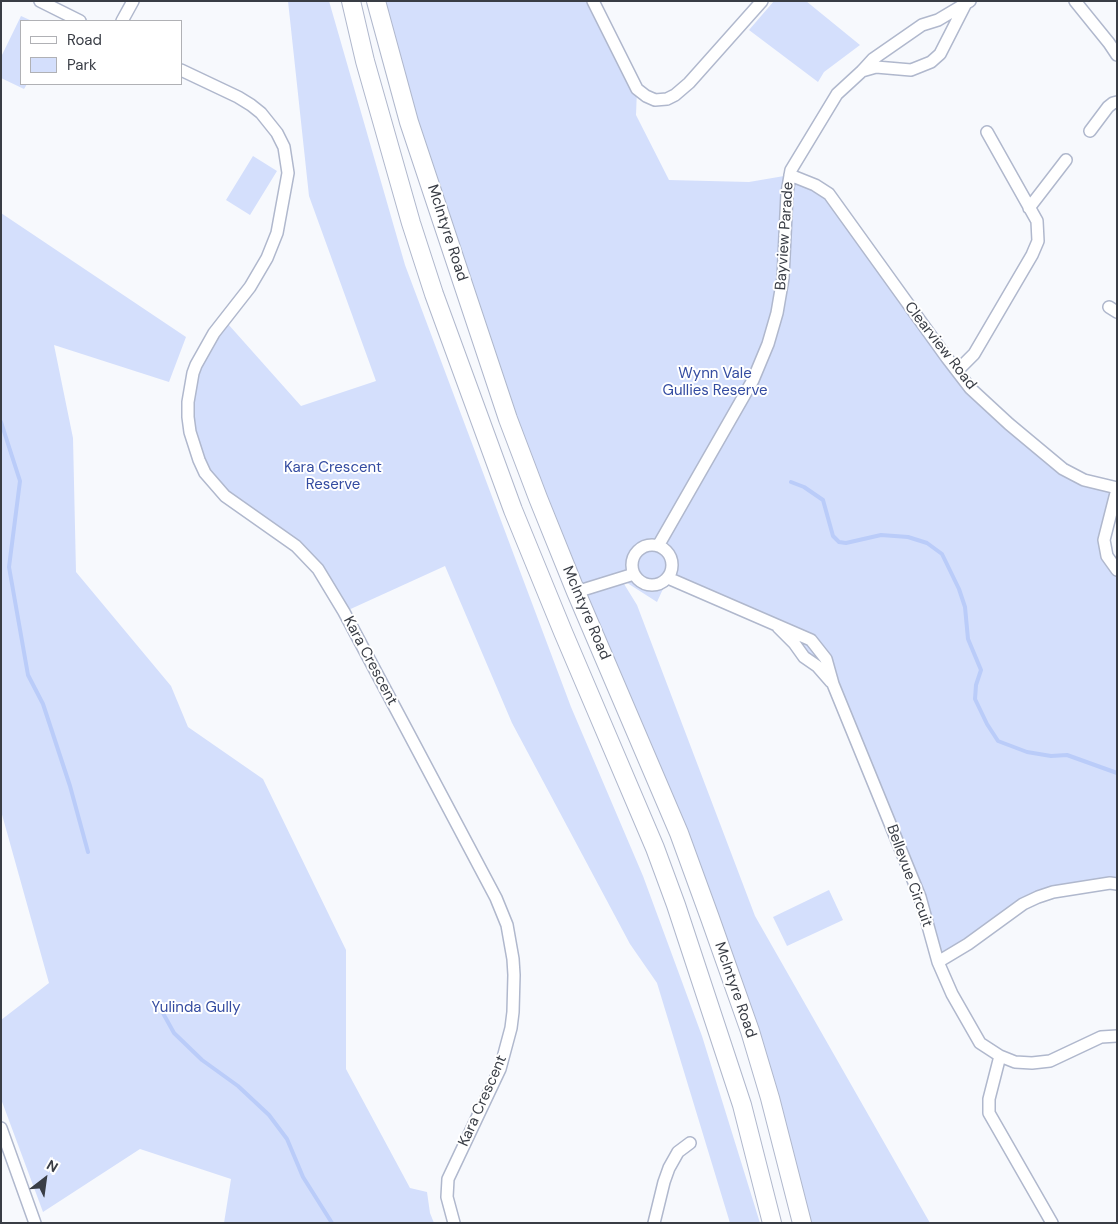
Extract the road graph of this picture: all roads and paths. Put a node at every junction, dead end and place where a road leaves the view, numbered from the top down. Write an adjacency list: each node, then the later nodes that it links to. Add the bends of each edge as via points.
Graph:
1 (40, 1): 9 (street)
2 (133, 1): 10 (street)
3 (351, 1): 24 (main road, McIntyre Road, via 365,61 434,294)
4 (376, 1): 27 (main road, McIntyre Road, via 409,122 508,419)
5 (593, 1): 6 (street, via 637,89 655,100 675,96 689,84)
6 (762, 1)
7 (1075, 1): 11 (street)
8 (967, 3): 13 (street, Bayview Parade, via 938,20 922,25 873,58); 13 (street, Bayview Parade, via 940,54 931,62 911,70 876,67)
9 (78, 20)
10 (123, 20)
11 (1117, 55)
12 (182, 70): 38 (street, Kara Crescent, via 251,105 268,120 284,147 288,173 272,248 260,273 214,332 196,364 188,402 190,432 199,460 215,485 234,504 296,546 318,569 417,749 507,925 514,975 511,1028 500,1069 448,1179 447,1197)
13 (862, 71): 18 (street, Bayview Parade, via 836,94)
14 (1117, 102): 15 (street)
15 (1090, 131)
16 (987, 132): 19 (street)
17 (1066, 160): 19 (street)
18 (790, 175): 20 (street, Clearview Road, via 829,194); 22 (street, Bayview Parade, via 783,278 768,344 753,380)
19 (1029, 208): 20 (street, via 1038,228 1038,241 1032,255 974,354)
20 (957, 371): 21 (street, Clearview Road, via 970,388 1009,424 1063,468 1084,480)
21 (1117, 488): 23 (street, via 1104,540 1107,556)
22 (658, 546): 25 (street, via 642,547 635,553); 26 (street, via 670,555 673,566)
23 (1117, 570)
24 (539, 574): 27 (main road); 29 (main road, McIntyre Road)
25 (634, 574): 26 (street, via 648,586 658,585); 27 (street)
26 (668, 578): 28 (street, Bellevue Circuit)
27 (576, 592): 29 (main road); 41 (main road, McIntyre Road, via 697,879 750,1031)
28 (777, 626): 30 (street, Bellevue Circuit); 30 (street, Bellevue Circuit, via 811,640 826,659)
29 (563, 632): 40 (main road, McIntyre Road, via 676,905 742,1105)
30 (834, 684): 32 (street, Bellevue Circuit, via 920,897)
31 (1117, 884): 32 (street, via 1110,882 1038,897)
32 (938, 962): 34 (street, Bellevue Circuit, via 980,1042)
33 (1117, 1036): 34 (street, Bellevue Circuit, via 1101,1037 1050,1061 1015,1062)
34 (1000, 1056): 42 (street, via 989,1099 989,1113)
35 (1, 1128): 37 (street)
36 (690, 1142): 39 (street, via 678,1152 669,1168)
37 (35, 1223)
38 (454, 1223)
39 (654, 1223)
40 (772, 1223)
41 (802, 1223)
42 (1052, 1223)

